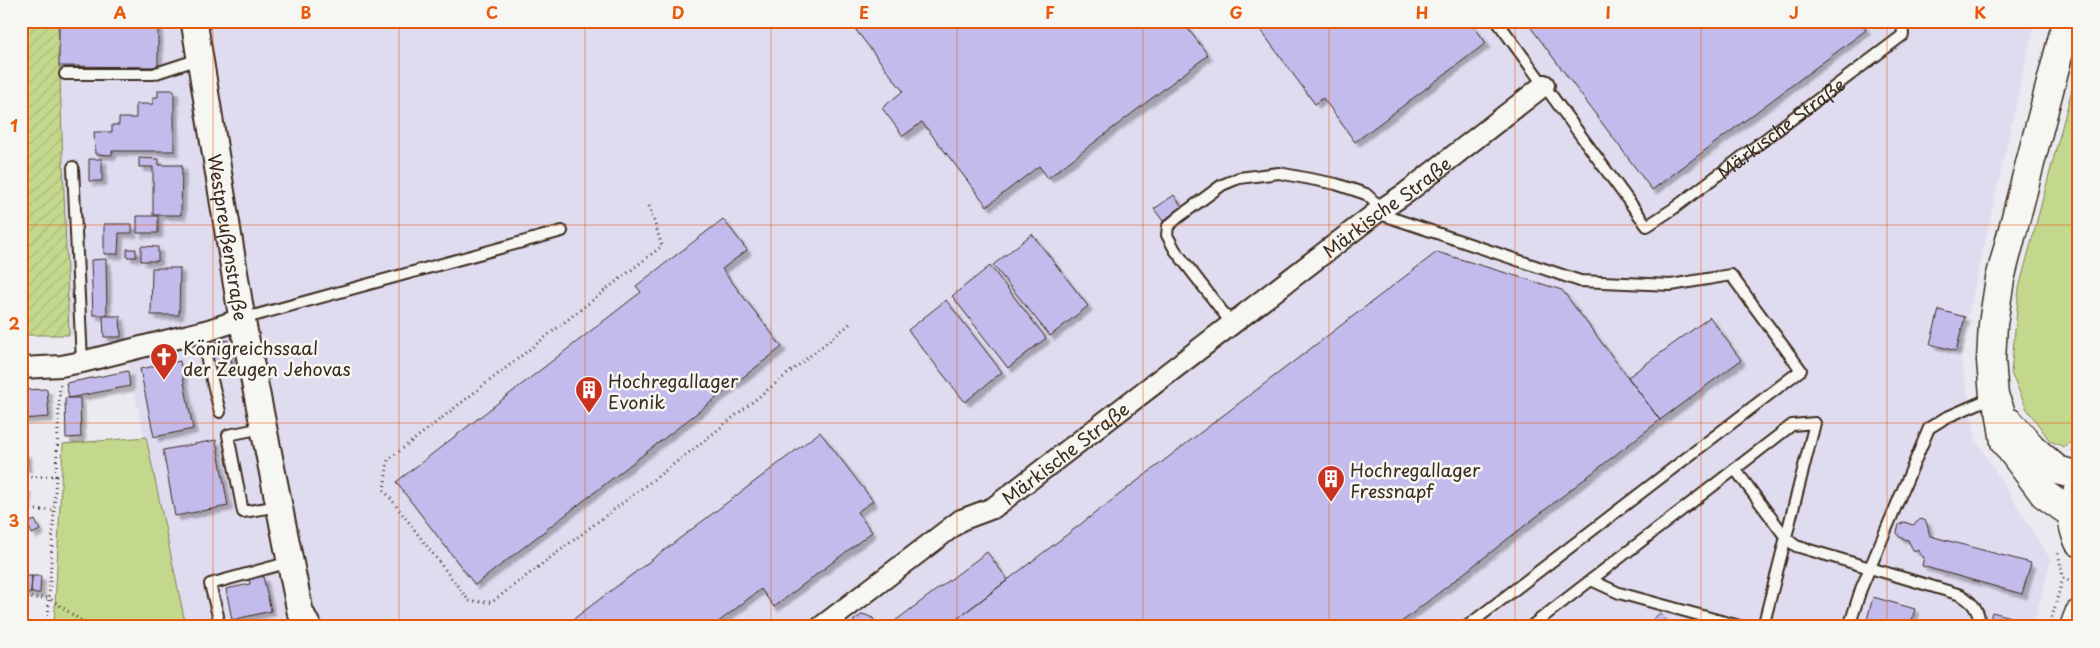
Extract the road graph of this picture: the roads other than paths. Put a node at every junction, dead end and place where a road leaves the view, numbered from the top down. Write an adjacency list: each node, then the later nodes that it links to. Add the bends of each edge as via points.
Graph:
1 (194, 21): 5 (street, Westpreußenstraße)
2 (1497, 21): 7 (lane)
3 (1902, 21): 7 (lane, Märkische Straße, via 1902,35 1647,226)
4 (2067, 21): 16 (main road, via 2000,279 1991,360)
5 (200, 58): 6 (lane, via 153,74); 11 (street, Westpreußenstraße)
6 (65, 74)
7 (1544, 85): 9 (street, Märkische Straße)
8 (73, 167): 14 (lane)
9 (1379, 211): 12 (street, Märkische Straße); 12 (lane, via 1366,194 1336,184 1279,173 1239,178 1222,185 1180,216 1168,226 1167,235); 32 (lane, via 1580,281 1671,285 1731,275 1801,370)
10 (562, 231): 11 (lane)
11 (242, 319): 13 (street); 18 (street, Westpreußenstraße)
12 (1232, 324): 31 (street, Märkische Straße, via 993,508 961,520)
13 (200, 332): 14 (street); 17 (lane)
14 (82, 362): 15 (street)
15 (21, 368)
16 (1997, 403): 20 (main road, via 2032,448 2057,470); 21 (main road, via 2005,442 2044,494); 26 (lane, via 1944,418 1929,428)
17 (220, 412)
18 (264, 427): 22 (street, Westpreußenstraße); 22 (lane, via 228,435 243,512)
19 (1736, 469): 23 (lane); 23 (lane, via 1792,424 1816,423); 27 (lane)
20 (2079, 476)
21 (2075, 501): 24 (main road)
22 (280, 506): 25 (street, Westpreußenstraße)
23 (1787, 539): 26 (lane, via 1796,546); 35 (lane)
24 (2068, 545)
25 (291, 562): 29 (lane, via 210,584); 30 (street, Westpreußenstraße, via 300,611)
26 (1870, 568): 36 (lane); 37 (lane, via 1961,595 1979,612)
27 (1591, 580): 33 (lane); 34 (lane, via 1618,593)
28 (2079, 614): 38 (main road)
29 (218, 616)
30 (308, 627)
31 (821, 627)
32 (1466, 627)
33 (1530, 627)
34 (1743, 627)
35 (1763, 627)
36 (1849, 627)
37 (1980, 627)
38 (2074, 627)

